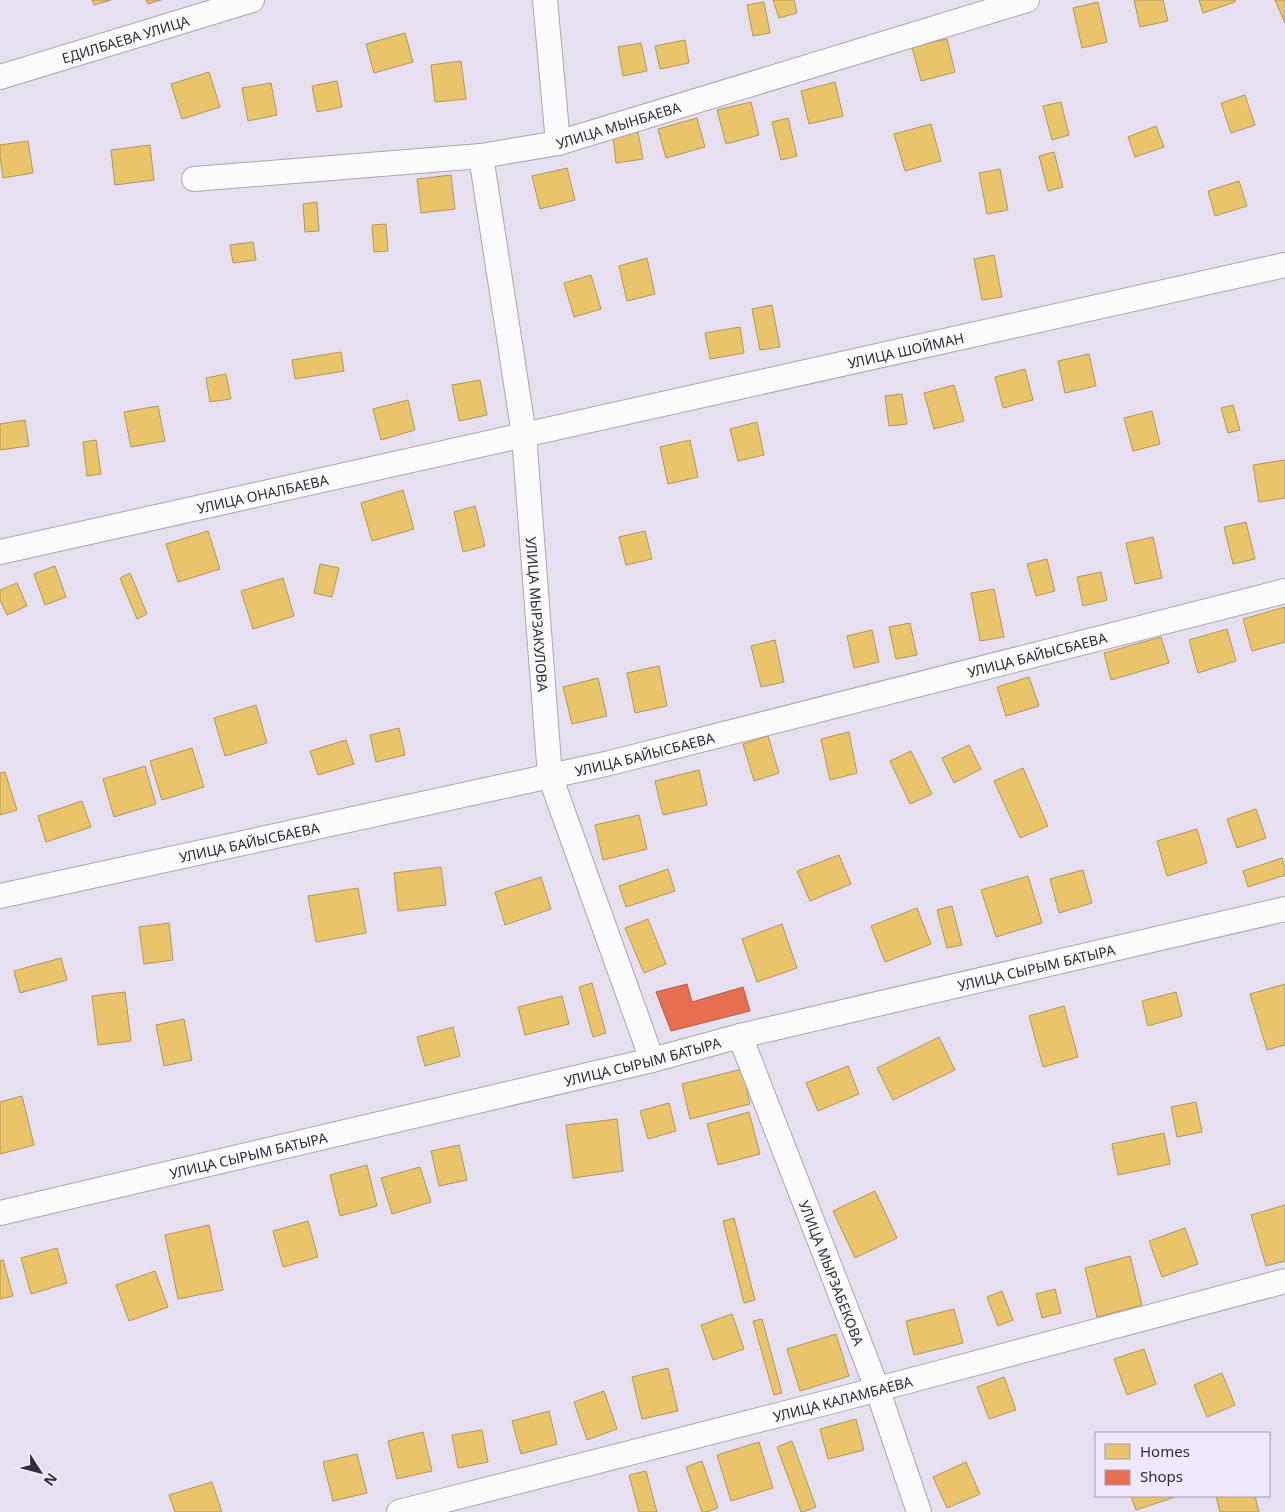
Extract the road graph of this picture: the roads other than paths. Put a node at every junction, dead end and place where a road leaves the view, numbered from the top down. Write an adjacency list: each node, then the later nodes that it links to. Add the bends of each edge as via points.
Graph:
1 (252, 0): 4 (street, ЕДИЛБАЕВА УЛИЦА)
2 (545, 0): 5 (street)
3 (1027, 0): 5 (street, УЛИЦА МЫНБАЕВА)
4 (0, 77)
5 (558, 143): 6 (street, УЛИЦА МЫНБАЕВА)
6 (480, 156): 7 (street, УЛИЦА МЫНБАЕВА); 9 (street, УЛИЦА МЫРЗАКУЛОВА)
7 (194, 179)
8 (1285, 265): 9 (street, УЛИЦА ШОЙМАН)
9 (525, 435): 10 (street, УЛИЦА ОНАЛБАЕВА); 12 (street, УЛИЦА МЫРЗАКУЛОВА)
10 (0, 552)
11 (1285, 591): 12 (street, УЛИЦА БАЙЫСБАЕВА)
12 (550, 776): 13 (street, УЛИЦА БАЙЫСБАЕВА); 16 (street, УЛИЦА МЫРЗАКУЛОВА)
13 (0, 896)
14 (1285, 909): 15 (street, УЛИЦА СЫРЫМ БАТЫРА)
15 (740, 1036): 16 (street, УЛИЦА СЫРЫМ БАТЫРА); 19 (street, УЛИЦА МЫРЗАБЕКОВА)
16 (652, 1060): 17 (street, УЛИЦА СЫРЫМ БАТЫРА)
17 (0, 1213)
18 (1285, 1281): 19 (street, УЛИЦА КАЛАМБАЕВА)
19 (878, 1388): 20 (street, УЛИЦА КАЛАМБАЕВА); 21 (street, УЛИЦА МЫРЗАБЕКОВА)
20 (399, 1512)
21 (919, 1512)

